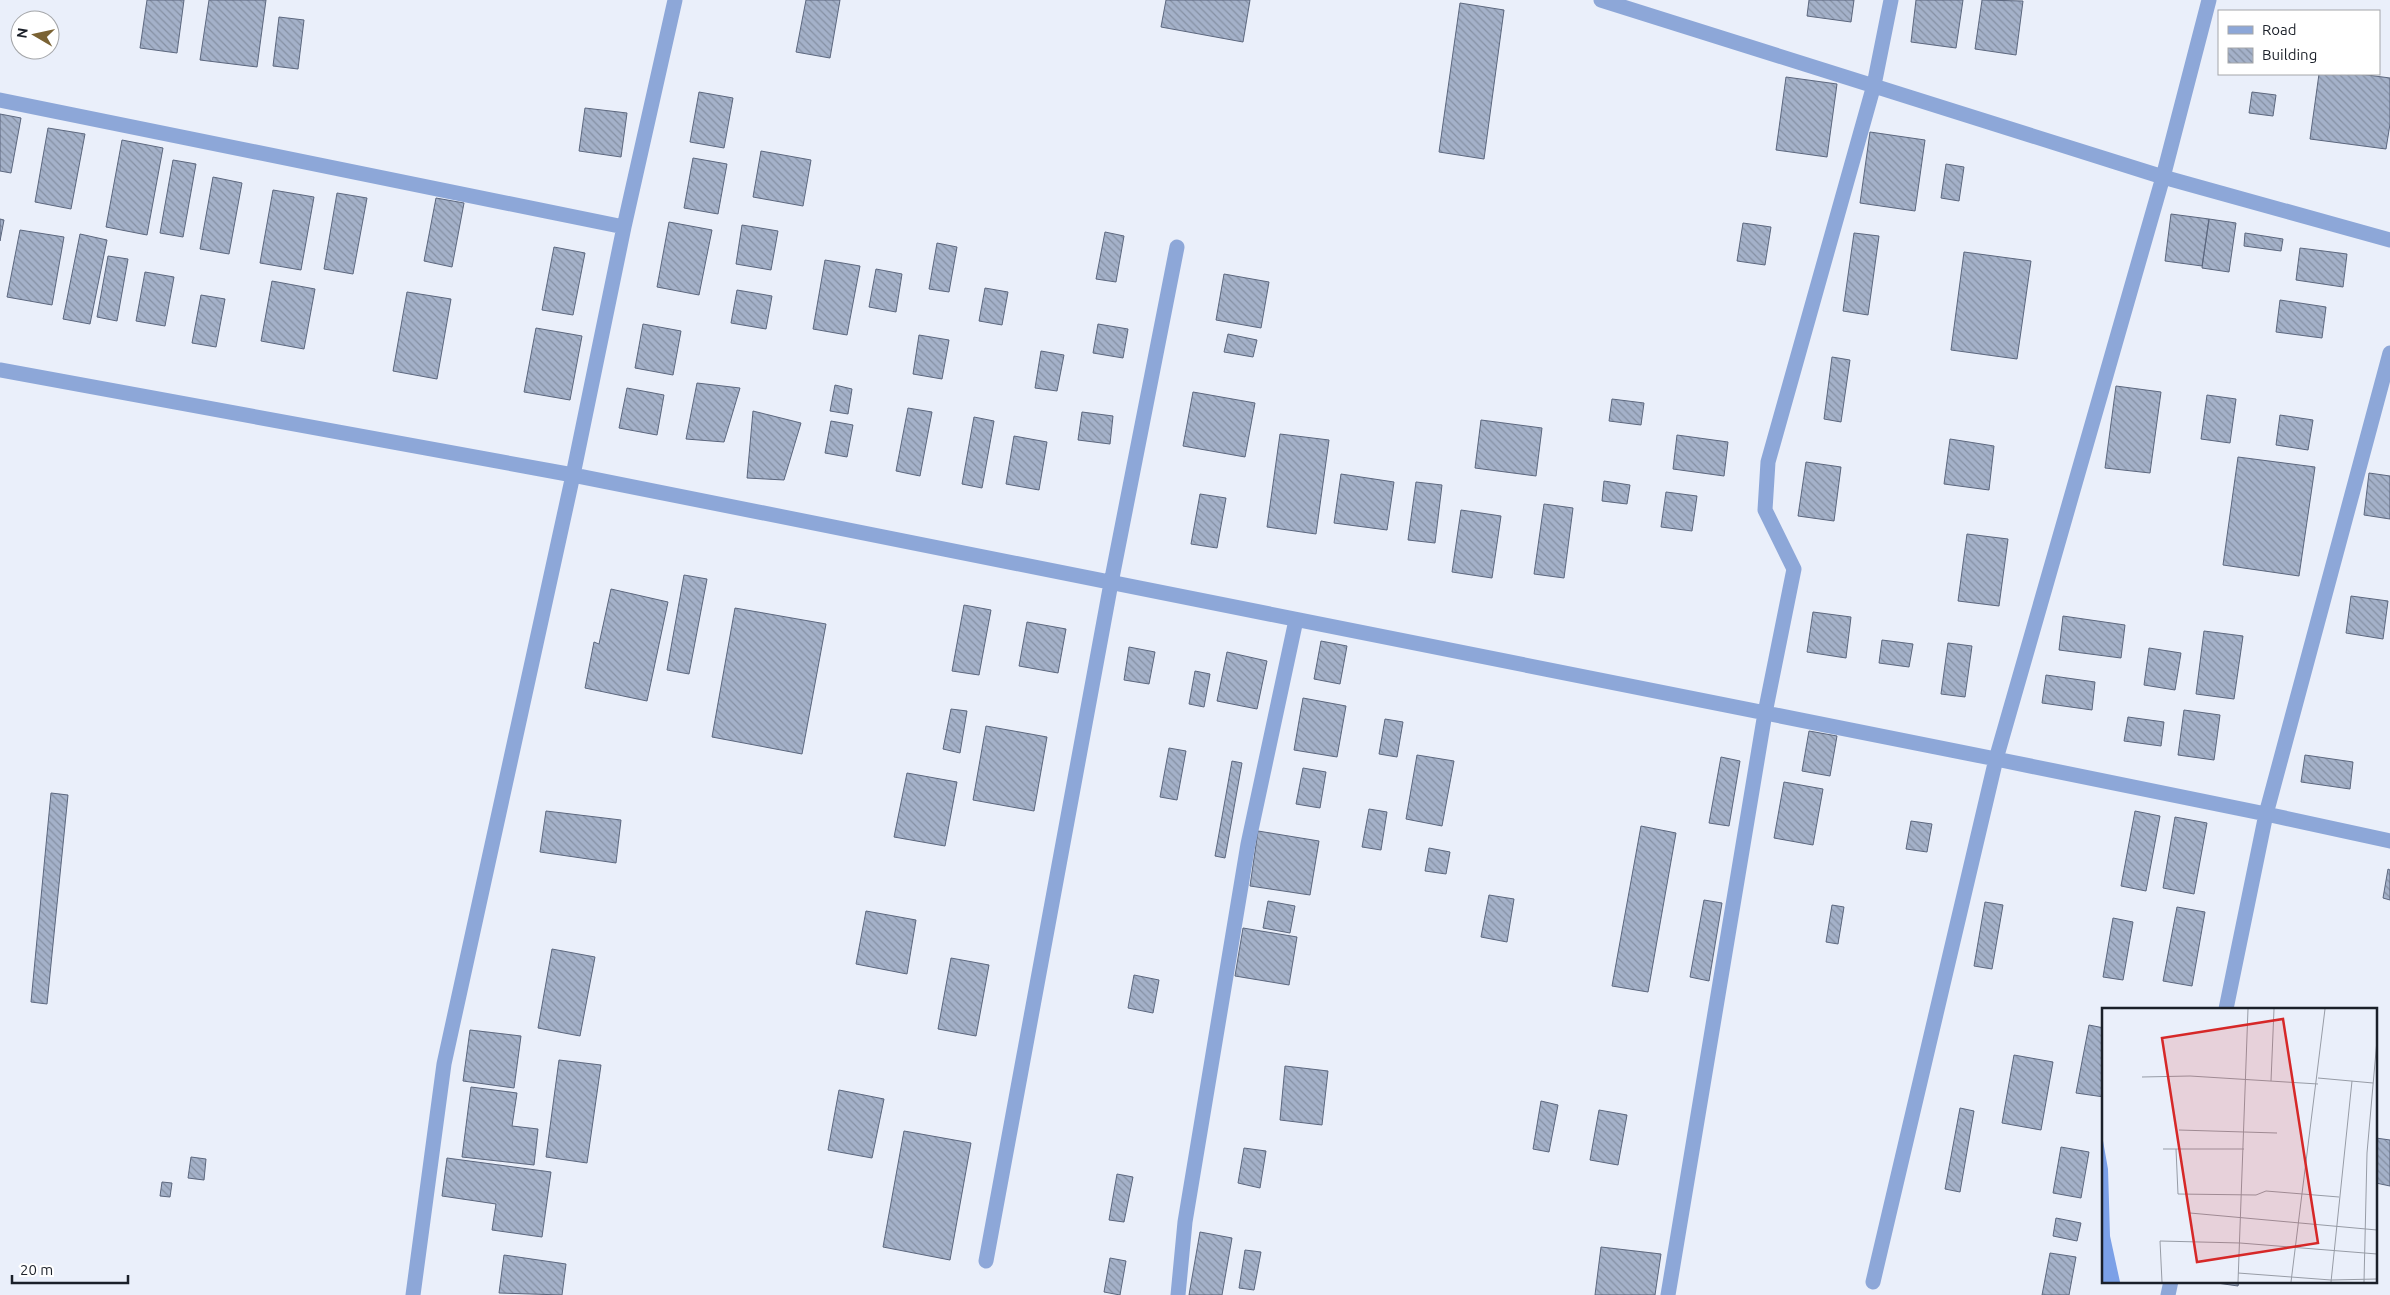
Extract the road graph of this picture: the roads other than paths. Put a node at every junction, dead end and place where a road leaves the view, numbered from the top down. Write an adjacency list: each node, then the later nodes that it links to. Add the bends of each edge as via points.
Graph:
1 (675, 0): 8 (street)
2 (1601, 0): 5 (street)
3 (1891, 0): 5 (street)
4 (2209, 0): 7 (street)
5 (1874, 85): 7 (street); 16 (street, via 1768,462 1765,510 1794,569)
6 (0, 100): 8 (street)
7 (2163, 177): 9 (street); 17 (street)
8 (624, 227): 13 (street)
9 (2390, 240)
10 (1177, 247): 14 (street)
11 (2390, 354): 18 (street)
12 (0, 370): 13 (street)
13 (573, 475): 14 (street); 24 (street, via 444,1064)
14 (1111, 583): 15 (street); 21 (street)
15 (1296, 620): 16 (street); 25 (street, via 1248,844 1185,1222)
16 (1765, 713): 17 (street); 26 (street)
17 (1996, 759): 18 (street); 22 (street)
18 (2266, 814): 19 (street); 20 (street)
19 (2390, 841)
20 (2226, 1008)
21 (986, 1261)
22 (1873, 1282)
23 (2170, 1282): 27 (street)
24 (413, 1295)
25 (1178, 1295)
26 (1668, 1295)
27 (2168, 1295)

